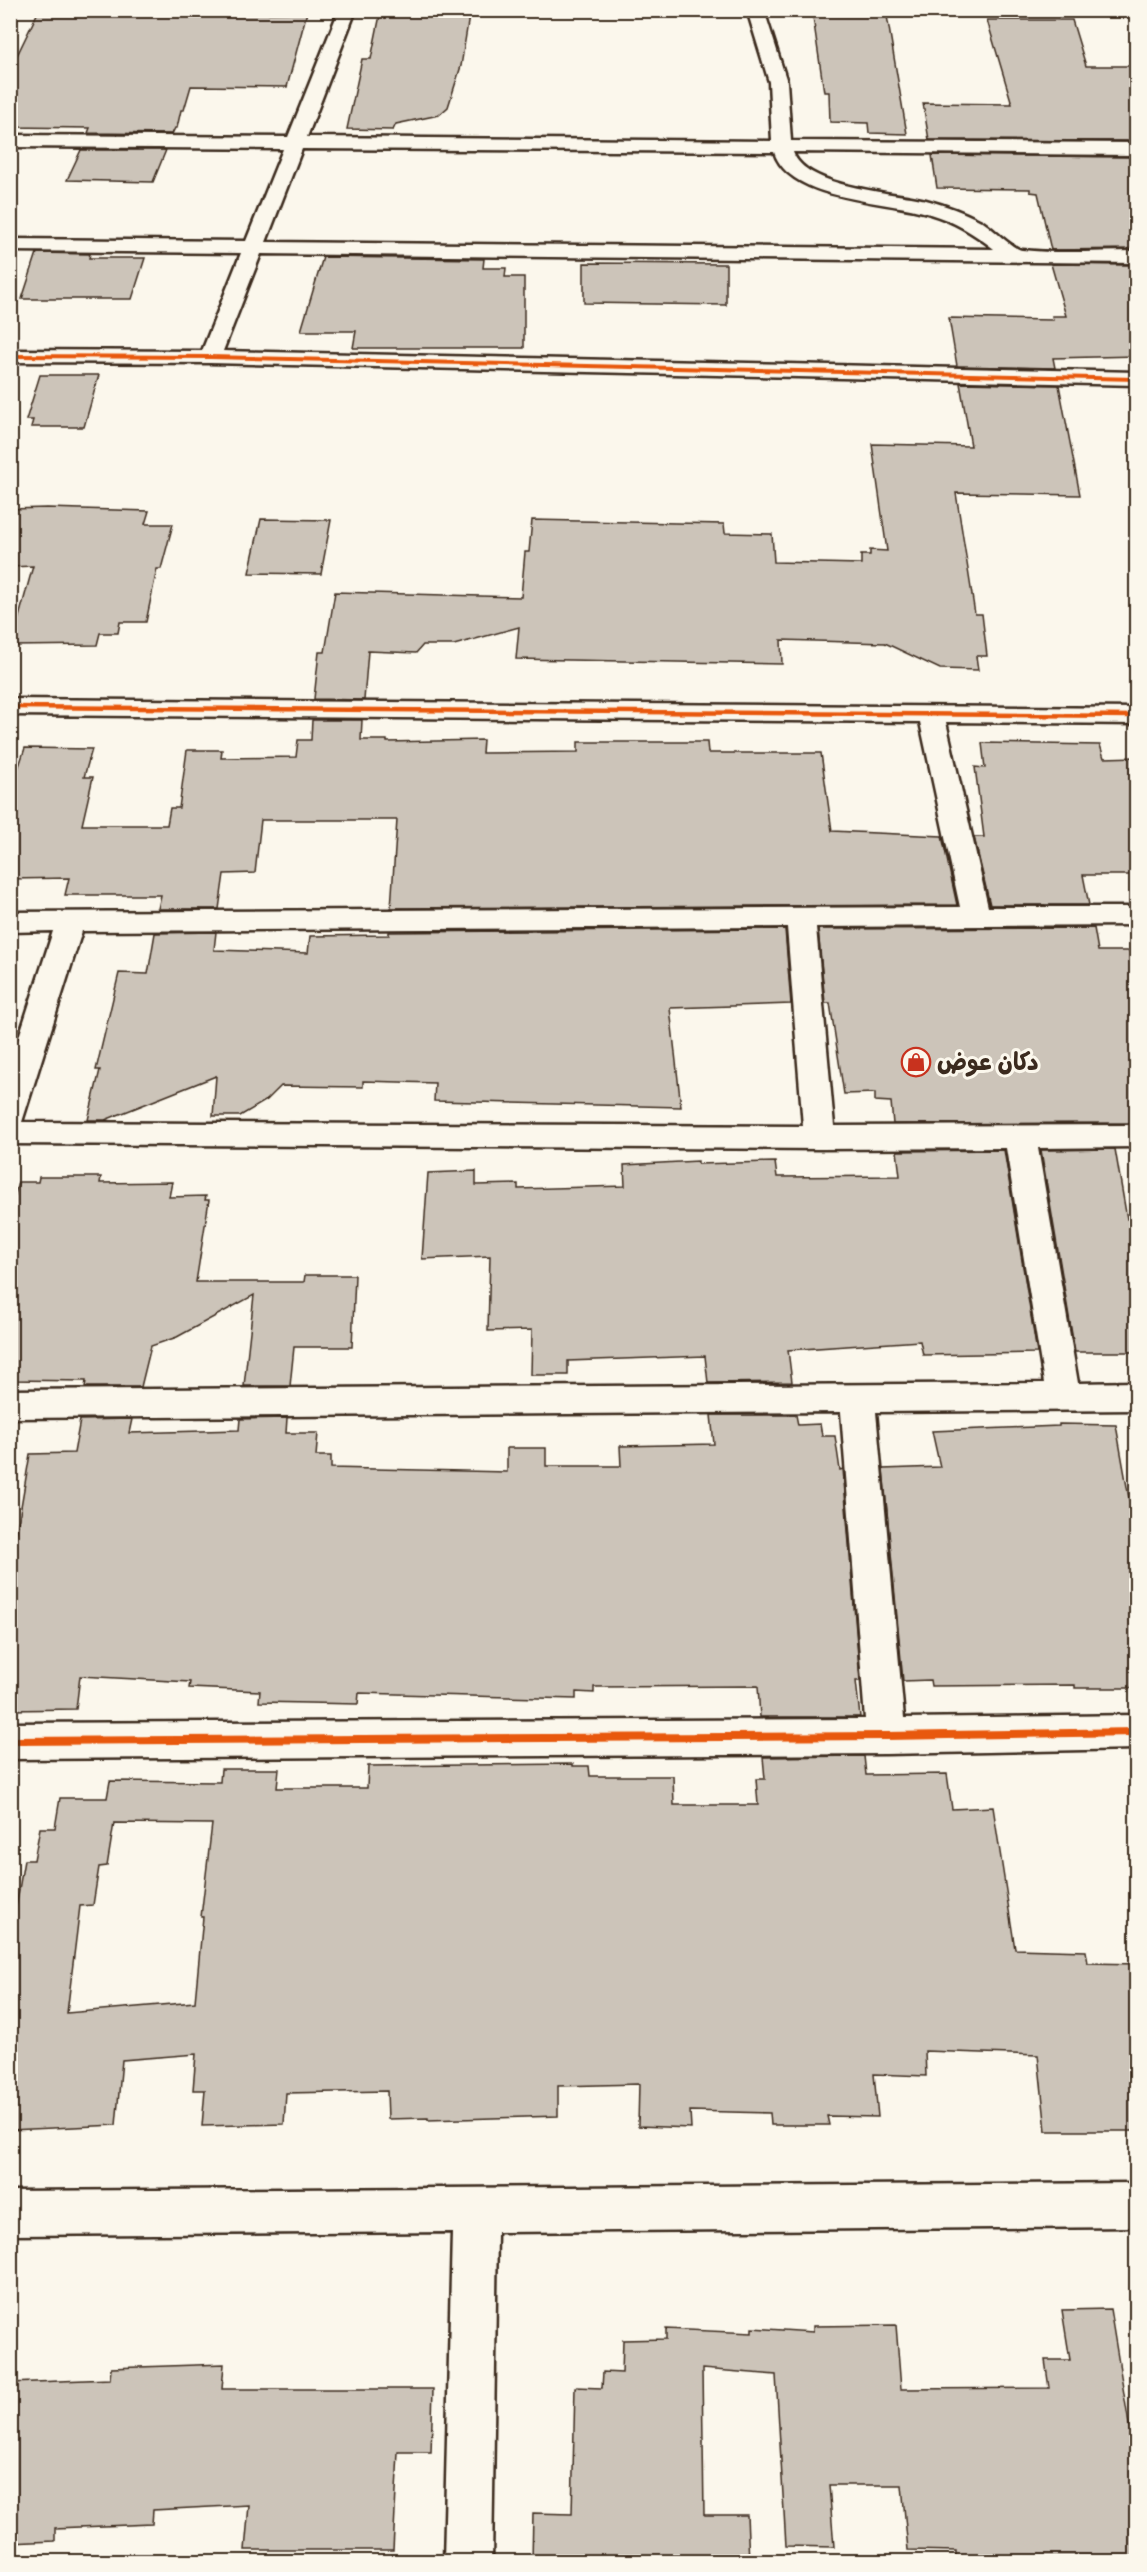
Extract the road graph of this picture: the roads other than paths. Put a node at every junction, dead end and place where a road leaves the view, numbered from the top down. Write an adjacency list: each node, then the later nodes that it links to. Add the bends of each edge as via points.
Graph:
1 (348, 10): 4 (street)
2 (755, 10): 5 (street, via 779,84)
3 (10, 141): 4 (street)
4 (294, 145): 5 (street); 8 (street)
5 (782, 148): 6 (street); 9 (street, via 791,168 807,179 946,212 979,229)
6 (1137, 149)
7 (10, 244): 8 (street)
8 (254, 248): 9 (street); 12 (street)
9 (1014, 256): 10 (street)
10 (1137, 257)
11 (10, 356): 12 (street)
12 (210, 357): 13 (street)
13 (1137, 379)
14 (10, 707): 15 (street)
15 (931, 714): 16 (street); 18 (street)
16 (1137, 716)
17 (1137, 916): 18 (street)
18 (976, 917): 19 (street)
19 (801, 919): 21 (street); 26 (street)
20 (10, 922): 21 (street)
21 (70, 923): 22 (street)
22 (10, 1115)
23 (10, 1133): 26 (street)
24 (1020, 1136): 25 (street); 26 (street); 29 (street)
25 (1137, 1136)
26 (819, 1138)
27 (1137, 1396): 29 (street)
28 (857, 1397): 29 (street); 30 (street); 32 (street)
29 (1064, 1397)
30 (10, 1404)
31 (1137, 1732): 32 (street)
32 (886, 1736): 33 (street)
33 (10, 1741)
34 (1137, 2205): 35 (street)
35 (475, 2210): 36 (street); 37 (street)
36 (10, 2213)
37 (468, 2562)

